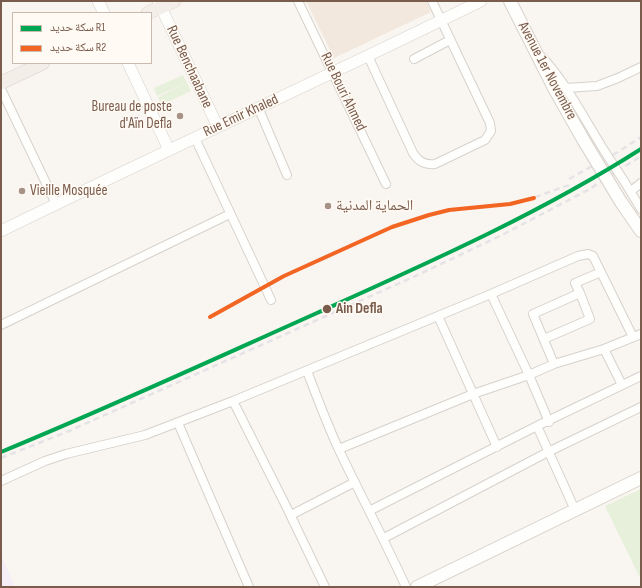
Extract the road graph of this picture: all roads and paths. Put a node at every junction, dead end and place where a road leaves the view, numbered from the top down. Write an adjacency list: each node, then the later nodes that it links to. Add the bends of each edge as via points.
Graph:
1 (98, 1): 8 (street)
2 (174, 1): 7 (main road)
3 (298, 1): 18 (street, Rue Bouri Ahmed)
4 (432, 1): 10 (street)
5 (481, 1): 10 (street, Rue Emir Khaled)
6 (510, 1): 12 (main road, Avenue 1er Novembre)
7 (159, 4): 9 (main road); 23 (street, Rue Benchaabane)
8 (104, 12)
9 (149, 12)
10 (442, 20): 11 (street); 13 (street, Rue Emir Khaled)
11 (450, 40): 13 (street, via 490,123 491,131 485,140 430,165 420,162 413,153); 14 (street)
12 (533, 48): 20 (street); 34 (main road, Avenue 1er Novembre, bridge, via 584,141)
13 (368, 56): 18 (street, Rue Emir Khaled)
14 (414, 59)
15 (41, 64): 19 (main road)
16 (128, 64): 25 (street)
17 (641, 67): 20 (street, via 597,86)
18 (333, 72): 22 (street, Rue Emir Khaled); 28 (street, Rue Bouri Ahmed)
19 (1, 83)
20 (566, 88): 29 (street, bridge)
21 (1, 89): 30 (street)
22 (258, 107): 23 (street, Rue Emir Khaled); 26 (street)
23 (218, 127): 24 (street, Rue Emir Khaled)
24 (195, 138): 25 (street, Rue Emir Khaled); 32 (street)
25 (169, 150): 30 (street, Rue Emir Khaled)
26 (287, 175)
27 (641, 183): 29 (street)
28 (386, 184)
29 (630, 191): 31 (street)
30 (56, 204): 33 (street, Rue Emir Khaled)
31 (641, 209)
32 (230, 214): 38 (street); 40 (street)
33 (1, 231)
34 (641, 231)
35 (602, 272): 36 (street, via 575,283); 37 (street, via 593,256 588,254); 42 (street)
36 (580, 293): 43 (street, via 590,319); 43 (street, via 533,314)
37 (491, 294): 39 (street); 47 (street)
38 (271, 300)
39 (438, 316): 46 (street); 50 (street)
40 (1, 325)
41 (641, 334): 42 (street)
42 (633, 337): 44 (street)
43 (544, 339): 45 (street)
44 (604, 349): 45 (street); 49 (street)
45 (554, 364): 47 (street)
46 (307, 371): 51 (street); 57 (street)
47 (529, 374): 50 (street); 53 (street)
48 (641, 376): 49 (street)
49 (622, 385): 53 (street)
50 (473, 394): 56 (street); 57 (street)
51 (233, 401): 54 (street); 64 (street)
52 (641, 407): 58 (street)
53 (549, 422): 55 (street)
54 (178, 423): 60 (street, via 126,440 66,454); 66 (street)
55 (537, 426): 56 (street); 58 (street)
56 (497, 447): 63 (street)
57 (339, 449): 61 (street)
58 (548, 452): 62 (street); 65 (street)
59 (641, 478): 62 (main road)
60 (1, 481)
61 (356, 482): 63 (street); 64 (street)
62 (575, 510): 69 (main road)
63 (369, 511): 65 (street)
64 (291, 515): 67 (street)
65 (384, 538): 68 (street)
66 (250, 587)
67 (325, 587)
68 (406, 587)
69 (418, 587)

